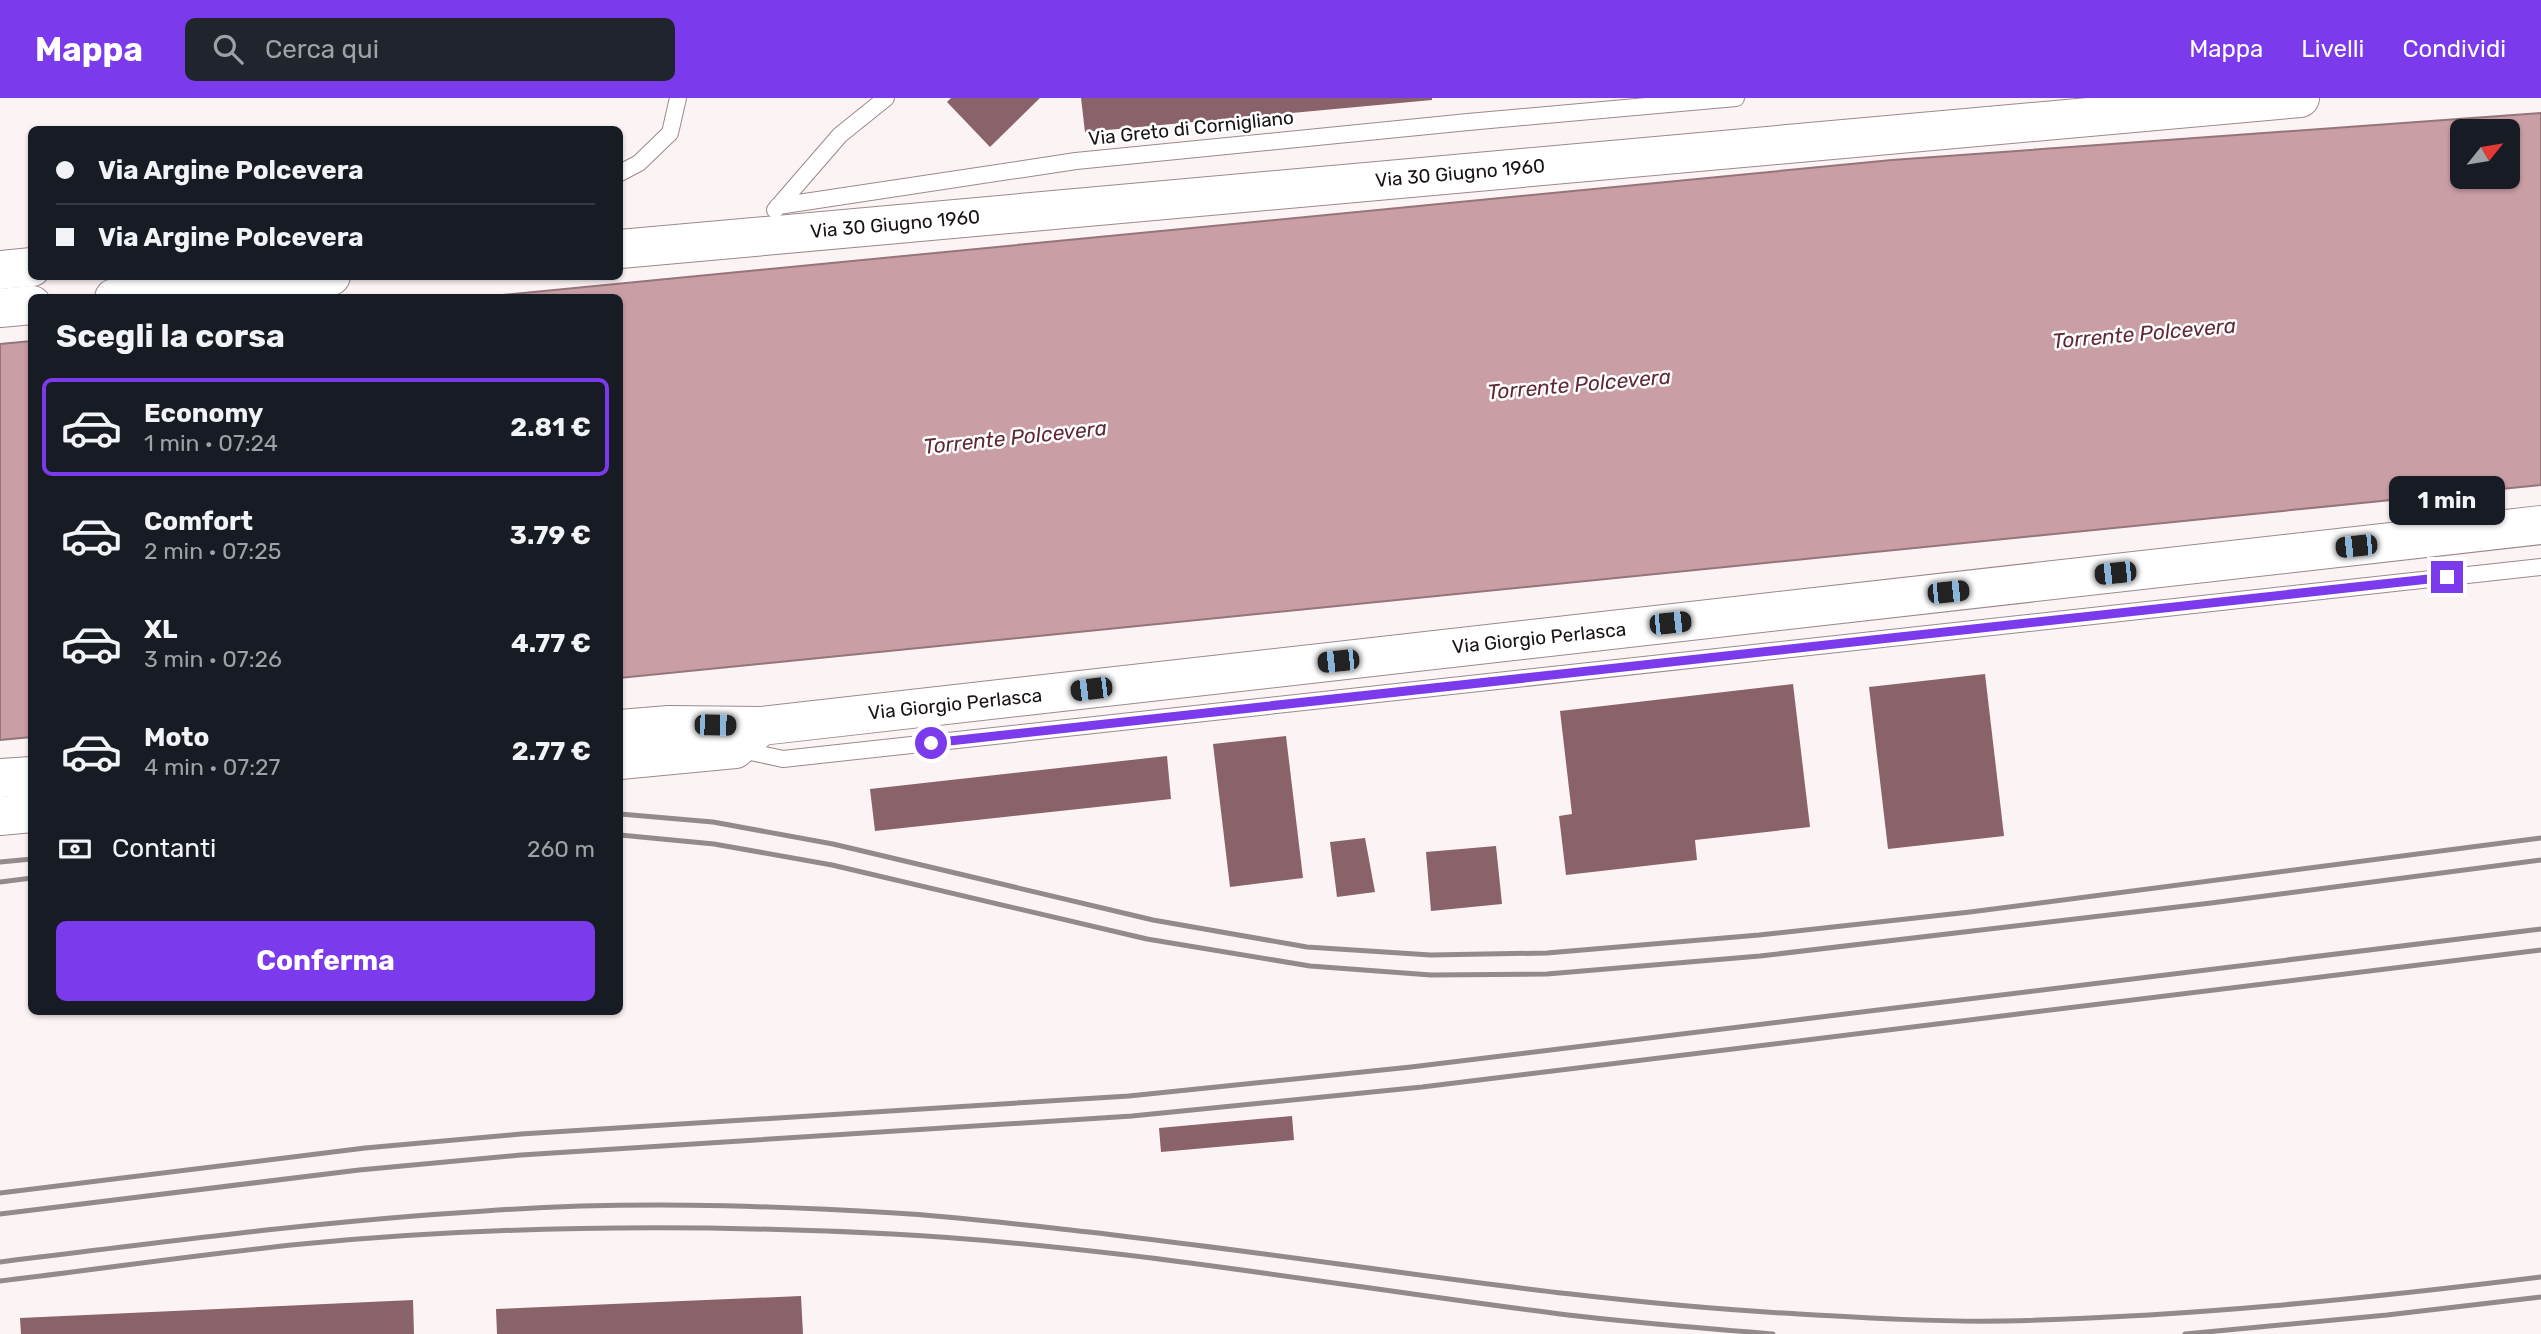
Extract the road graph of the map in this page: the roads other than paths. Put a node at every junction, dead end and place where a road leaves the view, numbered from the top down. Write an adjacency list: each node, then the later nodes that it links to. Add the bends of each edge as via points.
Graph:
1 (678, 98): 5 (lane, via 670,133 639,163)
2 (886, 98): 6 (lane, via 840,135)
3 (1736, 98): 6 (lane, Via Greto di Cornigliano, via 1076,161)
4 (2300, 98): 7 (main road, Via 30 Giugno 1960)
5 (623, 171)
6 (778, 206): 7 (lane)
7 (752, 237): 8 (main road, Via 30 Giugno 1960)
8 (623, 249)
9 (28, 267): 10 (main road)
10 (0, 270)
11 (256, 280): 12 (main road)
12 (146, 294)
13 (28, 305): 14 (main road)
14 (0, 308)
15 (2541, 525): 18 (main road, Via Giorgio Perlasca)
16 (2541, 567): 18 (lane, via 783,759)
17 (623, 729): 18 (main road, Via Giorgio Perlasca, via 669,725)
18 (748, 738): 19 (main road)
19 (623, 759)
20 (28, 776): 21 (main road)
21 (0, 778)
22 (28, 813): 23 (main road)
23 (0, 816)

